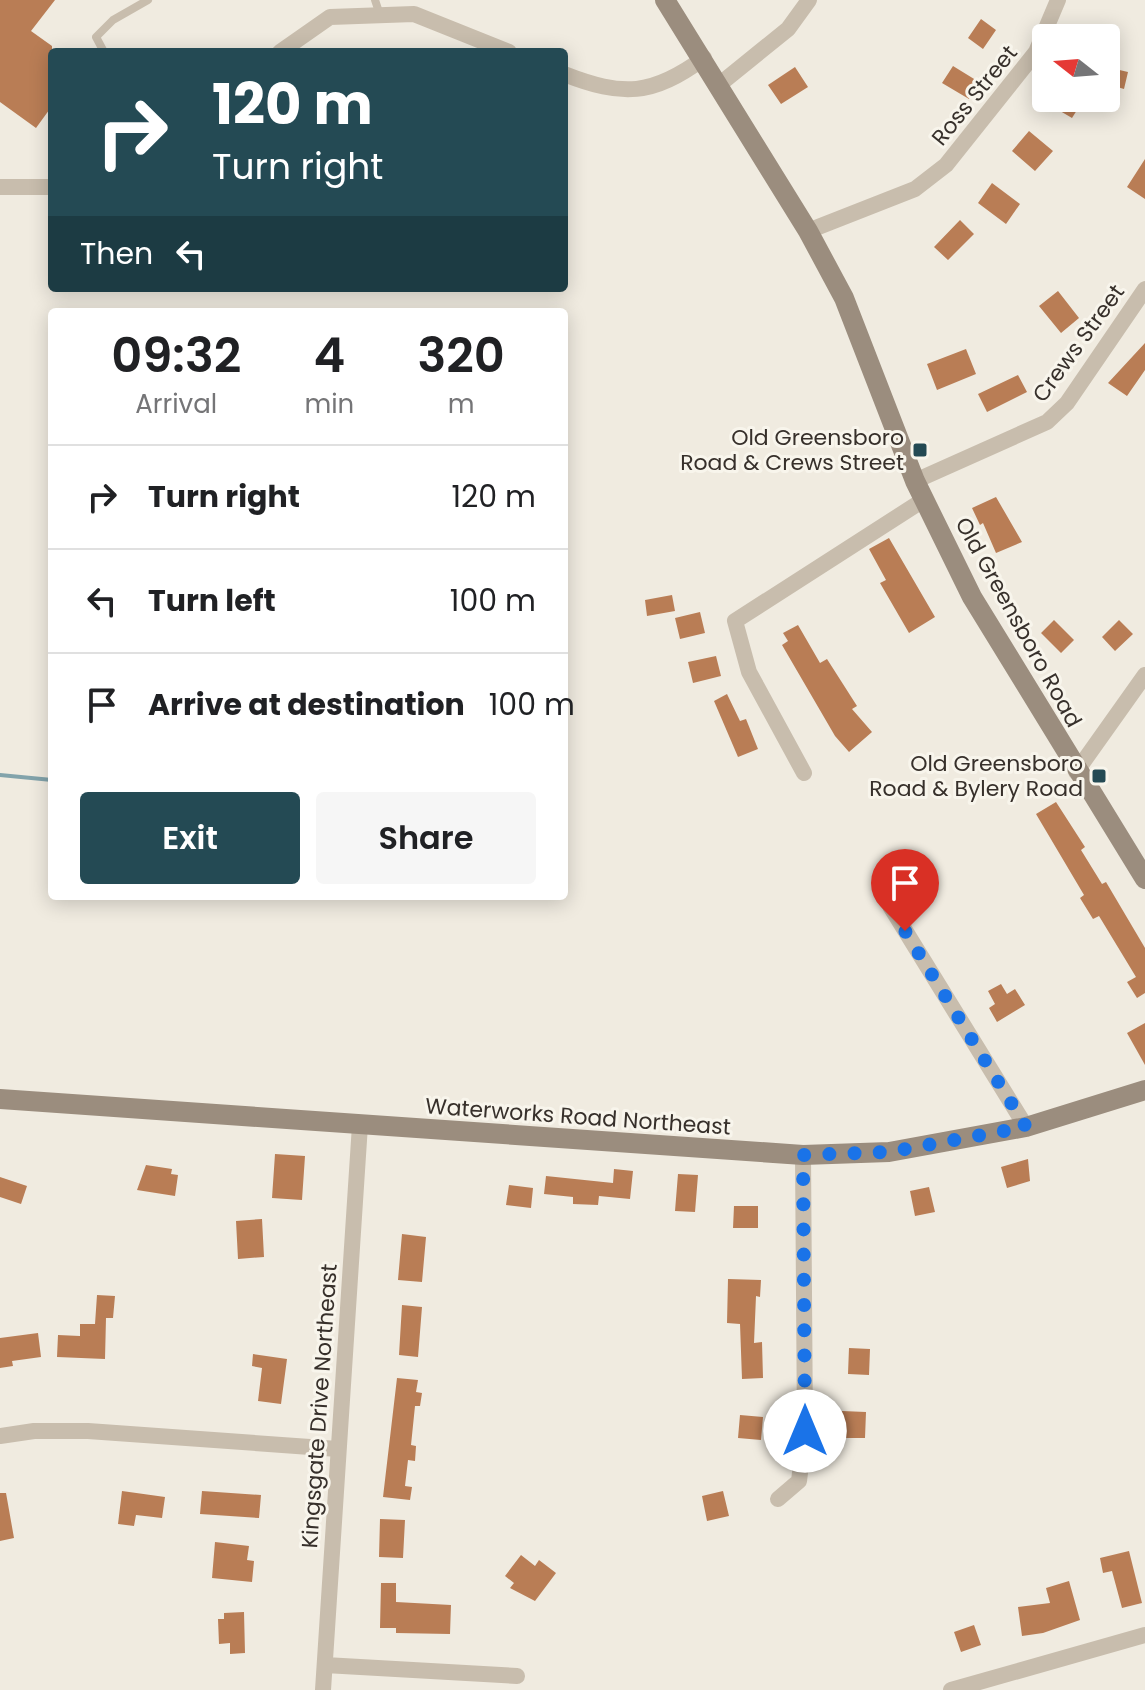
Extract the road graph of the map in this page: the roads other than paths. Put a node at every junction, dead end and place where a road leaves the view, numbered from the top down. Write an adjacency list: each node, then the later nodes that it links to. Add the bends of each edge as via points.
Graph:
1 (148, 0): 6 (lane, via 96,37)
2 (665, 0): 9 (street, Old Greensboro Road)
3 (809, 0): 11 (street, via 788,29)
4 (1058, 0): 14 (street, Ross Street, via 1036,52 946,165 915,189)
5 (378, 8): 7 (street, via 330,17); 8 (street, via 414,14)
6 (102, 48)
7 (286, 48)
8 (499, 48)
9 (704, 58): 10 (street, via 651,86 620,92); 11 (street, Old Greensboro Road)
10 (568, 75)
11 (720, 84): 14 (street, Old Greensboro Road)
12 (0, 187): 13 (street)
13 (48, 187)
14 (808, 231): 16 (street, Old Greensboro Road, via 844,298)
15 (1145, 289): 16 (street, Crews Street, via 1067,403 1047,422)
16 (920, 490): 18 (street, Old Greensboro Road, via 972,597); 19 (street, Crews Street, via 735,621 749,672)
17 (1145, 675): 18 (street)
18 (1076, 772): 20 (street, Old Greensboro Road)
19 (804, 773)
20 (1138, 854): 21 (street, Old Greensboro Road)
21 (1145, 879)
22 (890, 906): 26 (street)
23 (1145, 1090): 26 (street, Waterworks Road Northeast)
24 (0, 1099): 25 (street, Waterworks Road Northeast)
25 (360, 1125): 27 (street, Waterworks Road Northeast); 29 (street, Kingsgate Drive Northeast)
26 (1026, 1127): 27 (street, Waterworks Road Northeast, via 889,1152)
27 (803, 1155): 30 (street, via 805,1431 799,1481)
28 (0, 1436): 29 (street, via 88,1431)
29 (338, 1449): 32 (street, Kingsgate Drive Northeast)
30 (778, 1499)
31 (1145, 1635): 35 (street)
32 (325, 1665): 33 (street); 34 (street, Kingsgate Drive Northeast)
33 (517, 1676)
34 (323, 1690)
35 (951, 1690)

